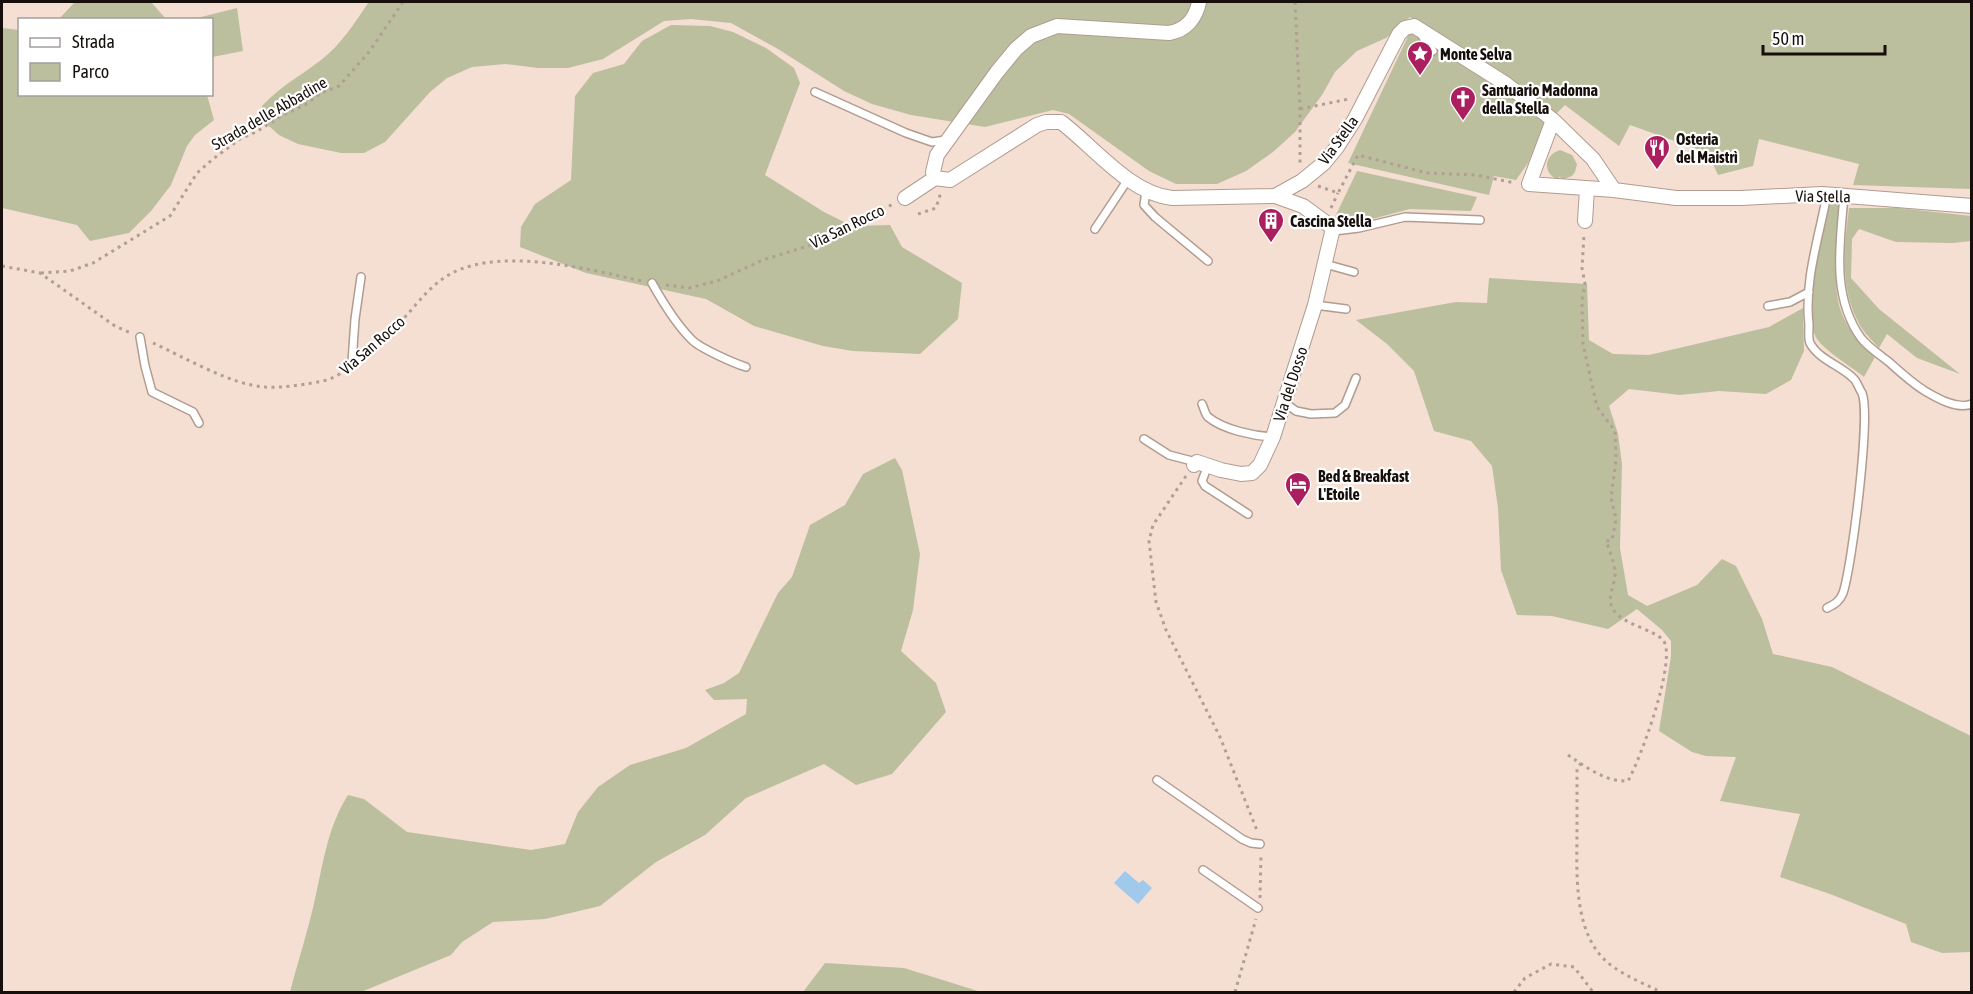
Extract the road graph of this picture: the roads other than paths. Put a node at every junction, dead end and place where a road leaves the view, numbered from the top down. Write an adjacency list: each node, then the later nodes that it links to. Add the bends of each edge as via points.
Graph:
1 (1199, 2): 6 (street, via 1193,19 1178,32 1057,26 1031,36 1016,49)
2 (1416, 27): 3 (lane); 5 (street, via 1506,84); 13 (street, Via Stella, via 1408,26 1399,34 1368,94 1324,163)
3 (1433, 51)
4 (815, 92): 6 (lane, via 906,133 932,142)
5 (1553, 120): 9 (street, Via Stella, via 1529,184); 10 (street, via 1593,159)
6 (948, 140): 7 (street, via 937,155)
7 (935, 178): 8 (street, Via Stella, via 950,180 1018,135 1054,121 1061,122); 15 (street, Via San Rocco)
8 (1129, 178): 11 (street, Via Stella); 19 (lane)
9 (1587, 189): 10 (street, Via Stella); 18 (street)
10 (1614, 190): 12 (street, Via Stella, via 1697,199)
11 (1146, 191): 13 (street, Via Stella, via 1172,198); 21 (lane, via 1144,205)
12 (1827, 194): 14 (street, Via Stella); 26 (lane)
13 (1275, 196): 20 (street, via 1302,207)
14 (1844, 196): 16 (street, Via Stella); 36 (lane, via 1840,282 1846,311 1862,339 1925,391 1941,400)
15 (905, 198)
16 (1971, 206)
17 (1480, 220): 20 (lane, via 1405,217)
18 (1585, 228)
19 (1095, 229)
20 (1334, 231): 22 (street, Via del Dosso)
21 (1208, 261)
22 (1325, 264): 23 (lane); 27 (street, Via del Dosso)
23 (1354, 272)
24 (361, 277): 31 (lane)
25 (648, 282): 32 (lane, via 693,341)
26 (1809, 292): 28 (lane, via 1790,302); 42 (lane, via 1810,343 1854,378 1863,396 1864,427 1852,545 1843,592 1838,603)
27 (1315, 305): 29 (lane); 34 (street, Via del Dosso)
28 (1768, 306)
29 (1346, 309)
30 (140, 337): 37 (lane, via 152,392 193,412)
31 (352, 362)
32 (746, 367)
33 (1356, 378): 34 (lane, via 1346,405 1335,413 1296,411)
34 (1284, 402): 38 (street, Via del Dosso)
35 (1202, 404): 38 (lane, via 1207,416 1226,426)
36 (1971, 404)
37 (199, 423)
38 (1273, 437): 40 (street, Via del Dosso, via 1252,473)
39 (1144, 439): 40 (lane, via 1169,455)
40 (1199, 464): 41 (lane, via 1205,486)
41 (1248, 514)
42 (1827, 608)
43 (1157, 780): 44 (lane, via 1242,839)
44 (1260, 844)
45 (1203, 870): 46 (lane)
46 (1258, 908)

